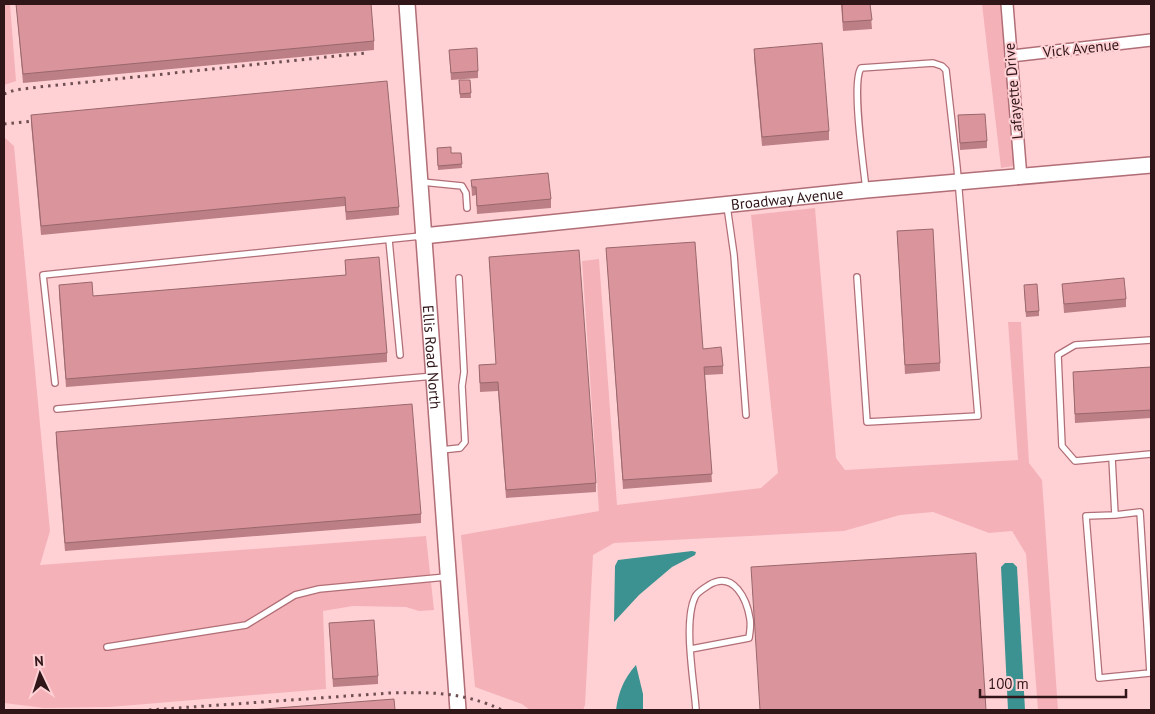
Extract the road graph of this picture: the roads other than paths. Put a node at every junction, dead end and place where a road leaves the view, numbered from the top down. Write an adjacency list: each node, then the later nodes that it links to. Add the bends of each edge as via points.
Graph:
1 (407, 4): 7 (street, Ellis Road North)
2 (1006, 4): 4 (street, Lafayette Drive)
3 (1151, 40): 4 (street, Vick Avenue)
4 (1010, 56): 6 (street, Lafayette Drive)
5 (1151, 165): 6 (street, Broadway Avenue)
6 (1021, 178): 8 (street, Broadway Avenue)
7 (420, 182): 11 (lane, via 462,186); 12 (street, Ellis Road North)
8 (958, 182): 9 (street, Broadway Avenue); 9 (lane, via 946,70 933,63 861,68 856,84); 14 (lane, via 978,416 867,422)
9 (866, 190): 10 (street, Broadway Avenue)
10 (726, 204): 12 (street, Broadway Avenue); 21 (lane, via 734,255)
11 (467, 208)
12 (424, 236): 13 (lane); 18 (street, Ellis Road North)
13 (389, 240): 17 (lane); 19 (lane, via 43,275)
14 (858, 277)
15 (459, 278): 22 (lane, via 465,442 460,448)
16 (1151, 340): 24 (lane, via 1075,344 1058,355 1062,446 1075,461)
17 (400, 355)
18 (434, 376): 20 (lane); 22 (street, Ellis Road North)
19 (54, 383)
20 (57, 409)
21 (746, 415)
22 (439, 450): 26 (street, Ellis Road North)
23 (1151, 454): 24 (lane)
24 (1112, 458): 25 (lane)
25 (1114, 515): 25 (lane, via 1086,516 1100,678 1150,673 1140,512)
26 (448, 576): 27 (lane, via 319,589 295,595 246,625); 29 (street, Ellis Road North)
27 (107, 647)
28 (691, 649): 28 (lane, via 690,610 696,594 712,583 726,581 735,586 746,601 751,621 750,638); 30 (lane)
29 (458, 710)
30 (696, 710)

